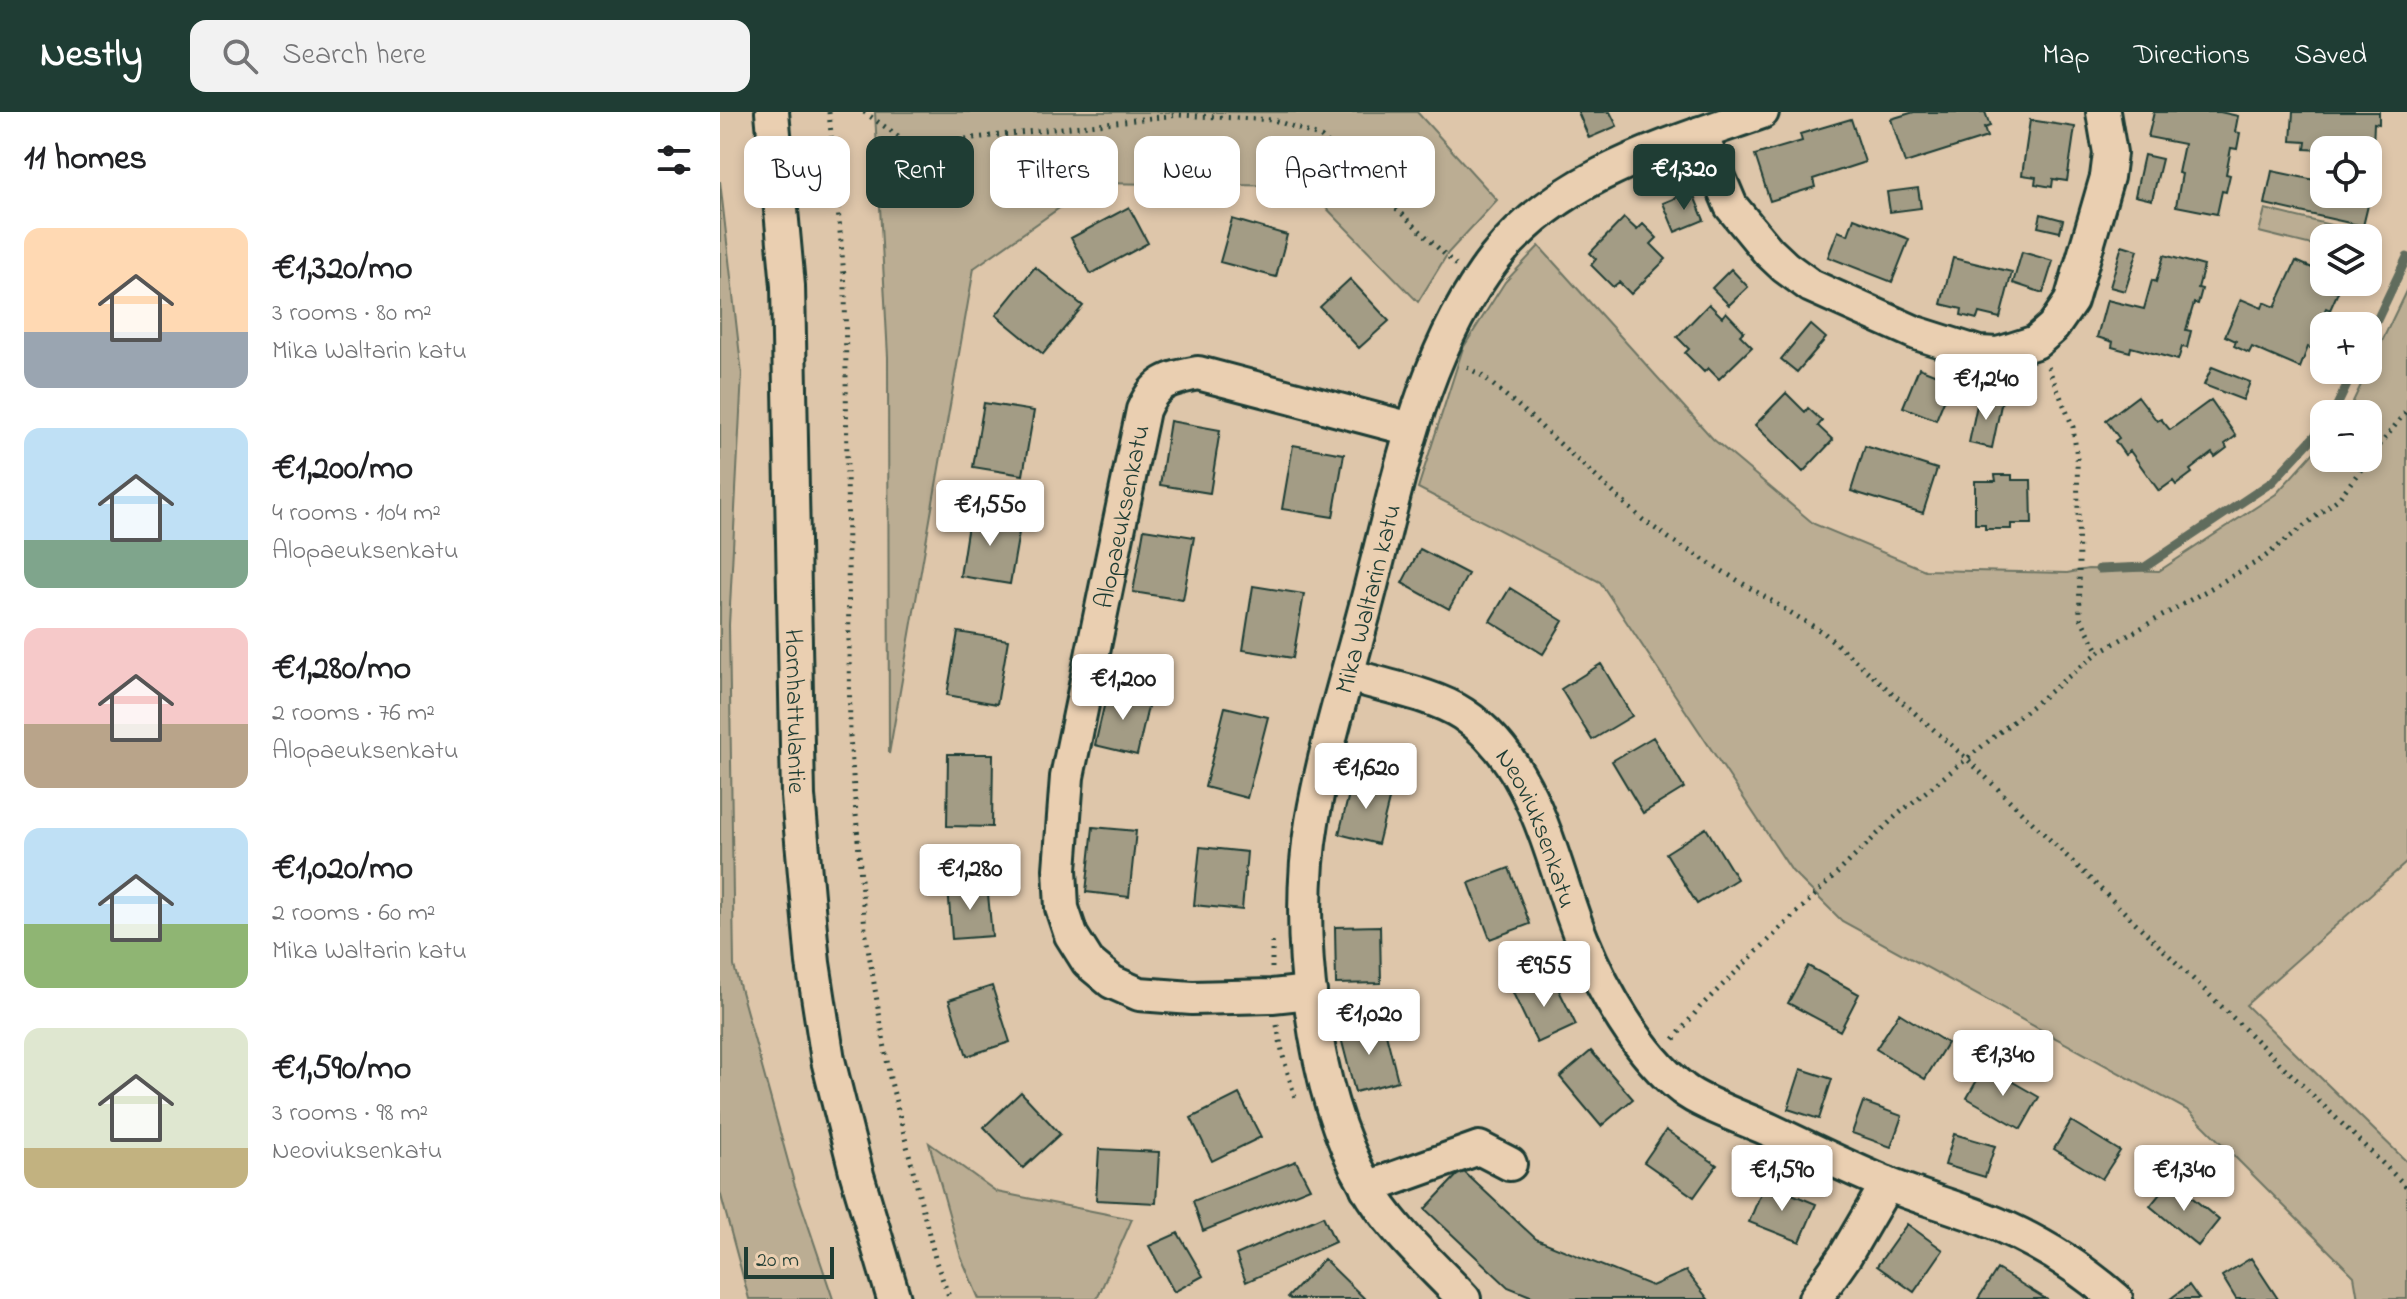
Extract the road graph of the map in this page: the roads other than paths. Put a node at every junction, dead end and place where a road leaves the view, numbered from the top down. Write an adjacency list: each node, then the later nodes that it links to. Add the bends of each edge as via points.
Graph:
1 (772, 112): 11 (street, Hornhattulantie, via 788,286 798,796 813,963 828,1060)
2 (1762, 112): 4 (street, Mika Waltarin katu)
3 (2103, 112): 4 (street, via 2110,153 2071,301 2036,342 1998,354 1916,333 1811,286 1768,251 1731,206)
4 (1700, 133): 5 (street, Mika Waltarin katu, via 1643,153 1577,187 1496,257 1466,302)
5 (1411, 429): 6 (street, Mika Waltarin katu); 7 (street, Alopaeuksenkatu, via 1198,373 1170,379 1151,392 1067,777 1062,908 1088,962 1112,982 1139,994 1192,998)
6 (1349, 675): 7 (street, Mika Waltarin katu, via 1325,755 1312,824 1307,877); 9 (street, Neoviuksenkatu, via 1462,713 1509,760 1529,795 1605,989 1627,1027 1684,1090)
7 (1310, 992): 10 (street, Mika Waltarin katu, via 1329,1097)
8 (1510, 1164): 10 (street, via 1479,1148)
9 (1887, 1184): 13 (street); 14 (street, Neoviuksenkatu, via 2048,1248)
10 (1367, 1188): 12 (street, Mika Waltarin katu, via 1401,1233)
11 (894, 1299)
12 (1464, 1299)
13 (1815, 1299)
14 (2116, 1299)

